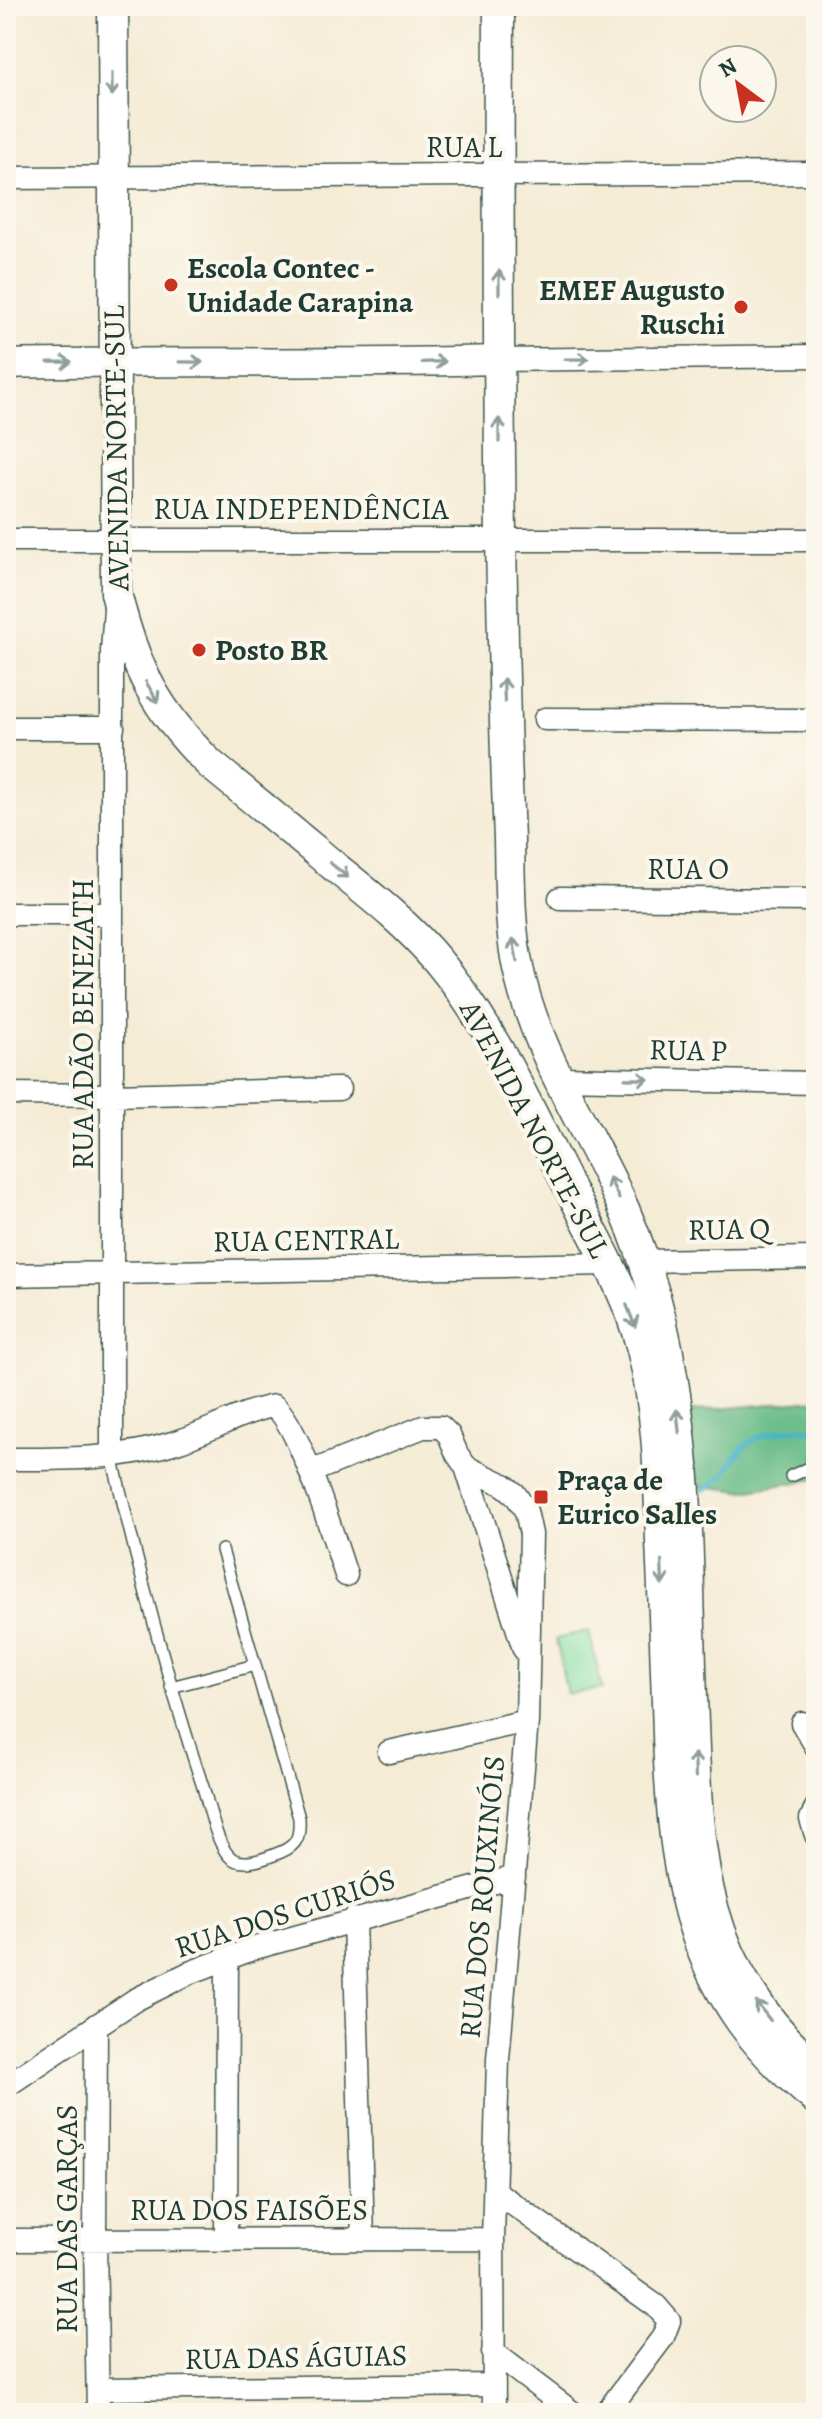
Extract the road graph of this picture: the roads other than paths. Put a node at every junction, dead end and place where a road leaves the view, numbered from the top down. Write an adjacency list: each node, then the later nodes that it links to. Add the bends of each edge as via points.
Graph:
1 (113, 6): 4 (main road, AVENIDA NORTE-SUL, one-way to 4)
2 (499, 6): 5 (main road, AVENIDA NORTE-SUL)
3 (816, 173): 5 (street, RUA L)
4 (112, 177): 5 (street, RUA L); 6 (street, RUA L); 9 (main road, AVENIDA NORTE-SUL)
5 (498, 177): 8 (main road, AVENIDA NORTE-SUL, one-way to 5)
6 (6, 178)
7 (816, 356): 8 (street, one-way to 7)
8 (499, 360): 9 (street, one-way to 8); 11 (main road, AVENIDA NORTE-SUL, one-way to 8)
9 (113, 361): 10 (street, one-way to 9); 13 (main road, AVENIDA NORTE-SUL)
10 (6, 364)
11 (500, 538): 13 (street, RUA INDEPENDÊNCIA); 14 (street, RUA INDEPENDÊNCIA); 24 (main road, AVENIDA NORTE-SUL, one-way to 11, via 531,1016 513,939)
12 (6, 540): 13 (street, RUA INDEPENDÊNCIA)
13 (115, 540): 15 (main road, AVENIDA NORTE-SUL)
14 (816, 540)
15 (116, 593): 19 (street, RUA ADÃO BENEZATH); 31 (main road, AVENIDA NORTE-SUL, one-way to 31, via 140,671 192,746 395,916 460,990 505,1062)
16 (545, 719): 17 (street)
17 (816, 720)
18 (6, 728): 19 (street)
19 (113, 728): 23 (street, RUA ADÃO BENEZATH)
20 (560, 898): 21 (street, RUA O)
21 (816, 900)
22 (6, 914): 23 (street)
23 (112, 914): 28 (street, RUA ADÃO BENEZATH)
24 (559, 1078): 25 (street, RUA P, one-way to 25); 30 (main road, AVENIDA NORTE-SUL, one-way to 24, via 614,1188)
25 (816, 1083)
26 (339, 1089): 28 (street)
27 (6, 1094): 28 (street)
28 (114, 1095): 32 (street, RUA ADÃO BENEZATH)
29 (816, 1258): 30 (street, RUA Q)
30 (643, 1261): 55 (main road, AVENIDA NORTE-SUL, one-way to 30, via 768,2018 741,1978 706,1884 697,1809 677,1411 666,1341)
31 (608, 1264): 32 (street, RUA CENTRAL); 57 (main road, AVENIDA NORTE-SUL, one-way to 57, via 634,1321 651,1390 670,1794 683,1891 699,1946 739,2018 768,2056)
32 (113, 1274): 33 (street, RUA CENTRAL); 34 (street, RUA ADÃO BENEZATH)
33 (6, 1275)
34 (112, 1456): 35 (street); 38 (street, via 176,1442 274,1406 287,1421); 44 (lane)
35 (6, 1459)
36 (816, 1465): 39 (lane)
37 (466, 1467): 38 (street, via 441,1427 423,1427); 43 (street); 43 (street, RUA DOS ROUXINÓIS, via 515,1494 528,1518)
38 (310, 1472): 41 (street)
39 (791, 1476)
40 (222, 1550): 42 (lane)
41 (346, 1575)
42 (255, 1665): 44 (lane); 44 (lane, via 299,1818 294,1845 271,1856 239,1862 226,1852)
43 (529, 1666): 45 (street, RUA DOS ROUXINÓIS)
44 (171, 1687)
45 (527, 1721): 48 (street); 51 (street, RUA DOS ROUXINÓIS)
46 (802, 1723): 47 (street)
47 (816, 1746)
48 (389, 1752)
49 (816, 1808): 50 (street, via 811,1819)
50 (816, 1835)
51 (514, 1877): 52 (street, RUA DOS CURIÓS); 58 (street, RUA DOS ROUXINÓIS, via 498,2059)
52 (354, 1919): 53 (street, RUA DOS CURIÓS); 60 (street)
53 (227, 1958): 54 (street, RUA DOS CURIÓS, via 166,1983); 59 (street)
54 (96, 2025): 56 (street, RUA DOS CURIÓS); 63 (street, RUA DAS GARÇAS)
55 (816, 2068)
56 (6, 2086)
57 (816, 2099)
58 (496, 2192): 61 (street, RUA DOS ROUXINÓIS); 70 (street, via 656,2306 669,2321 663,2337)
59 (226, 2239): 60 (street, RUA DOS FAISÕES); 63 (street, RUA DOS FAISÕES)
60 (363, 2239): 61 (street, RUA DOS FAISÕES)
61 (493, 2239): 64 (street, RUA DOS ROUXINÓIS)
62 (6, 2240): 63 (street, RUA DOS FAISÕES)
63 (95, 2241): 66 (street, RUA DAS GARÇAS)
64 (493, 2352): 65 (street, RUA DOS ROUXINÓIS); 69 (street)
65 (494, 2385): 66 (street, RUA DAS ÁGUIAS); 68 (street, RUA DOS ROUXINÓIS)
66 (98, 2389): 67 (street, RUA DAS GARÇAS)
67 (98, 2413)
68 (494, 2413)
69 (573, 2413)
70 (606, 2413)

